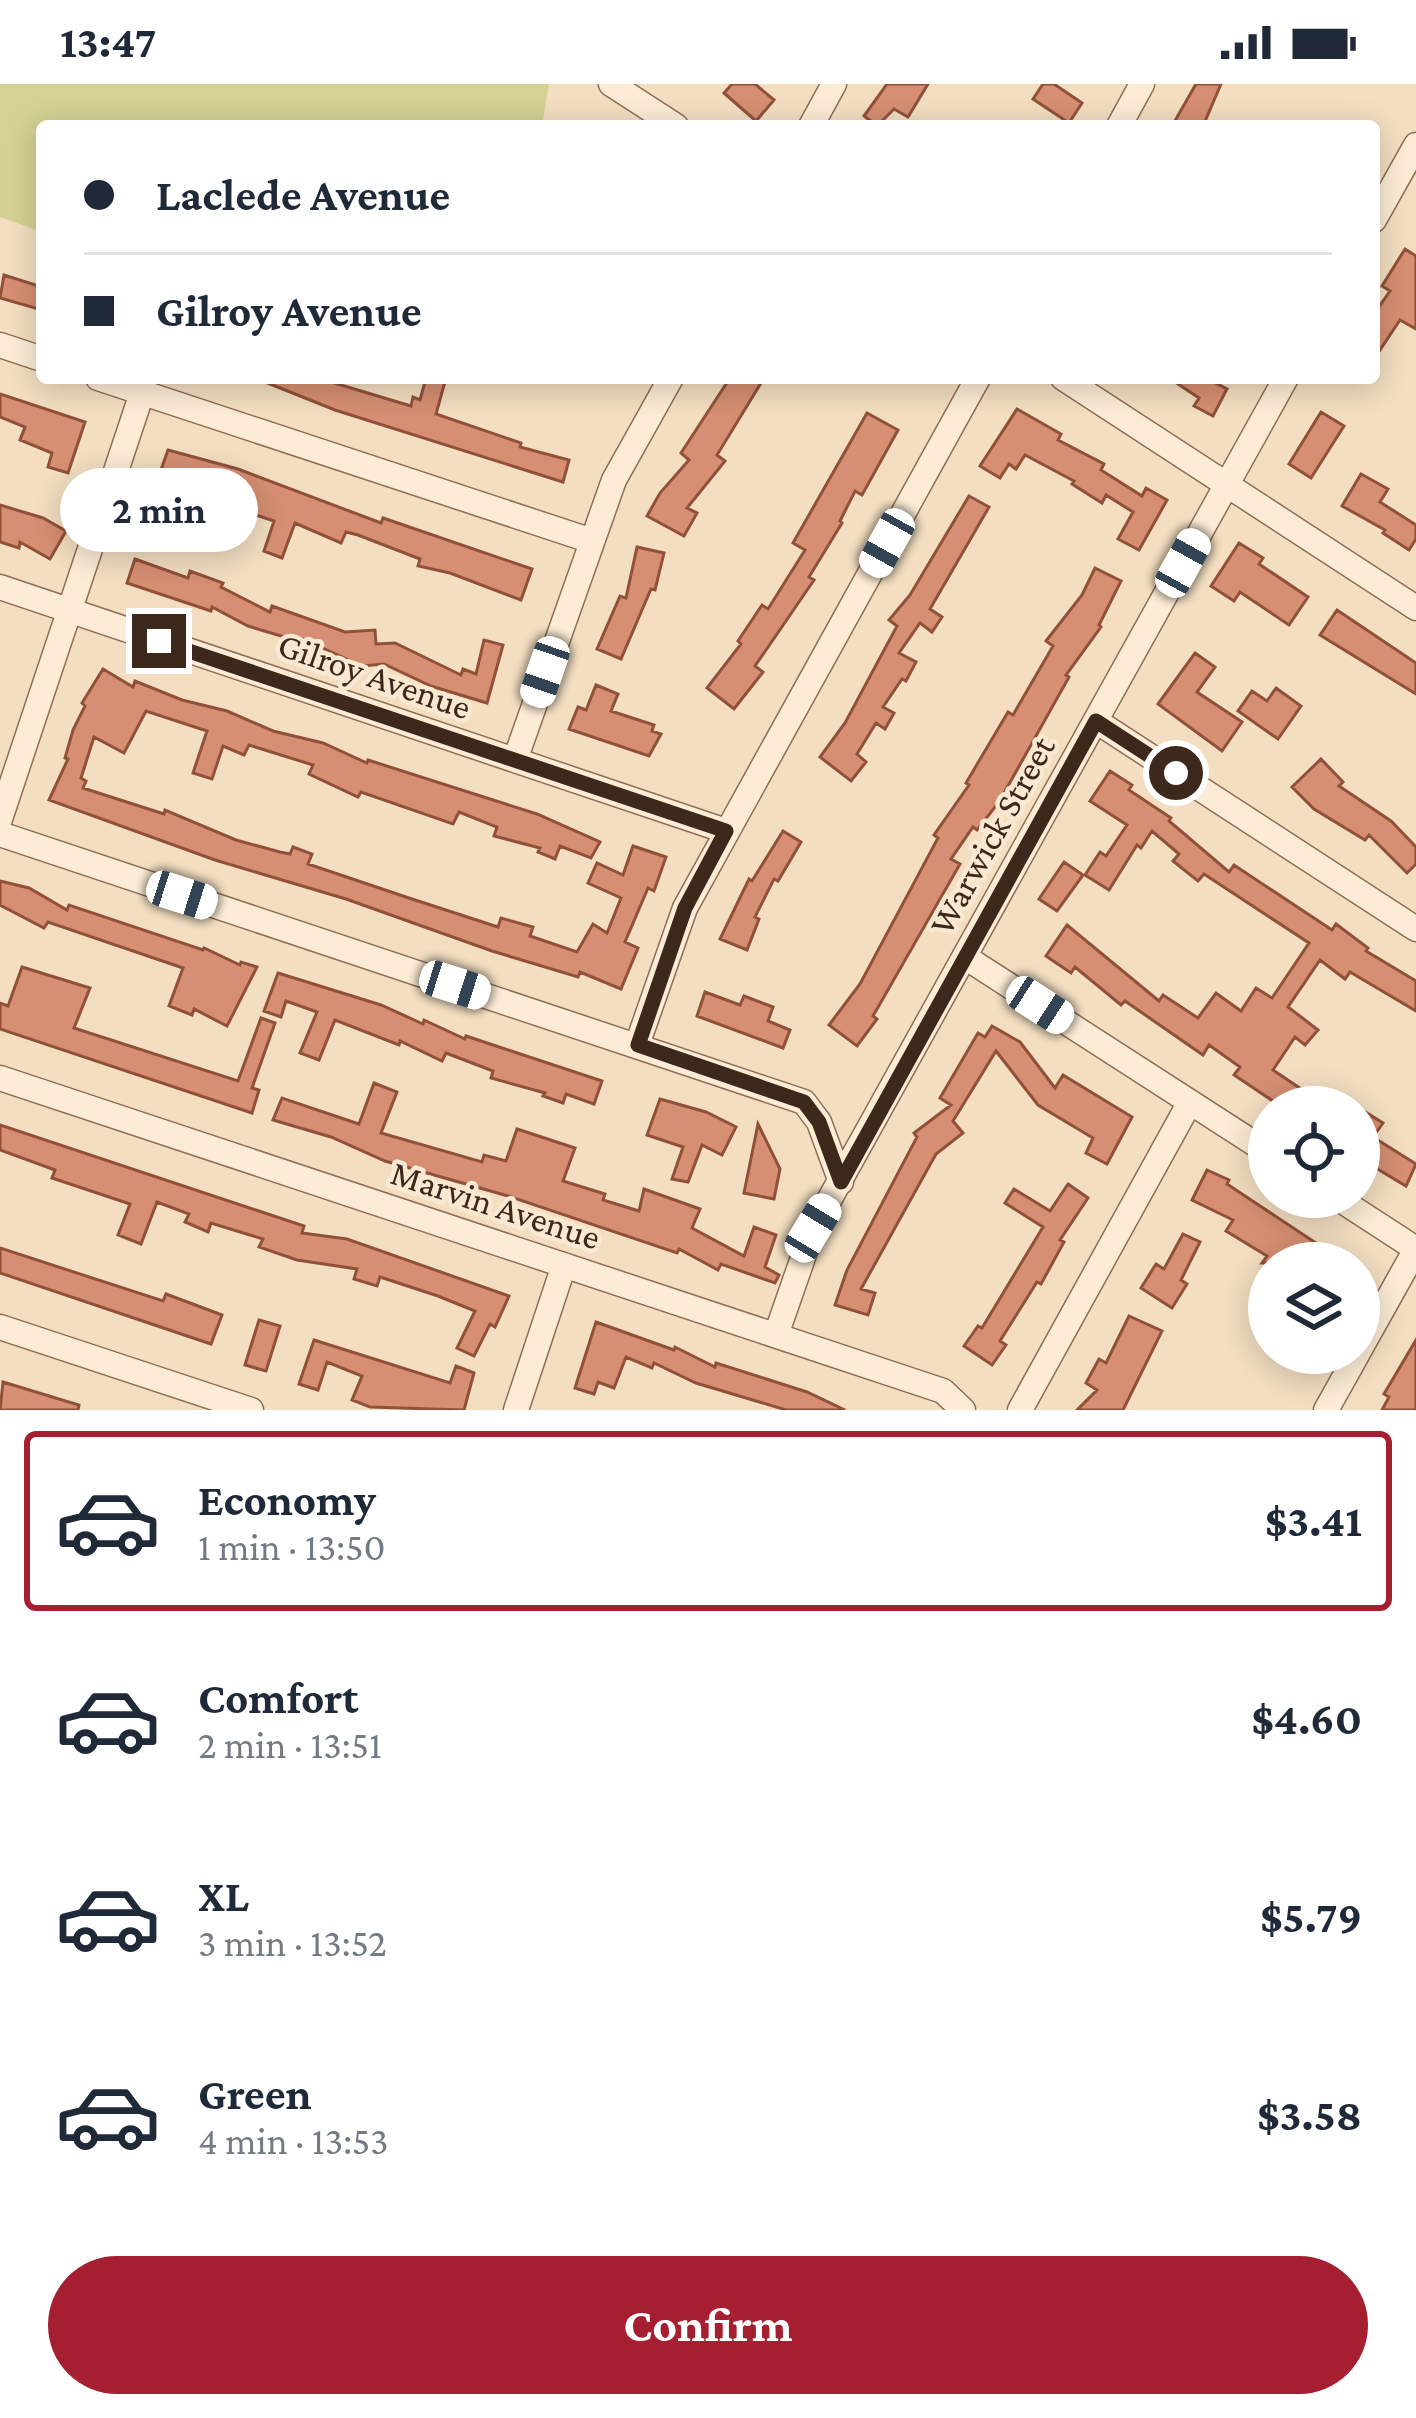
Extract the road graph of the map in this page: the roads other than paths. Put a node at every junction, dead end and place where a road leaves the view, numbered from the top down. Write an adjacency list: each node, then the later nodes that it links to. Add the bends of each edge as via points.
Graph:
1 (611, 84): 4 (street)
2 (834, 84): 5 (street)
3 (1142, 84): 6 (street)
4 (667, 120)
5 (814, 120)
6 (1122, 120)
7 (1416, 145): 8 (street)
8 (1380, 209)
9 (0, 345): 10 (street)
10 (36, 357)
11 (116, 384): 16 (street)
12 (667, 384): 18 (street)
13 (975, 384): 25 (street)
14 (1072, 384): 17 (street)
15 (1283, 384): 17 (street, Warwick Street)
16 (142, 393): 18 (street); 21 (street)
17 (1226, 485): 20 (street); 22 (street, Warwick Street)
18 (590, 540): 23 (street)
19 (0, 587): 21 (street, Gilroy Avenue)
20 (1416, 608)
21 (70, 611): 23 (street, Gilroy Avenue); 24 (street)
22 (1096, 721): 27 (street); 28 (street, Warwick Street)
23 (515, 760): 25 (street, Gilroy Avenue)
24 (0, 819)
25 (726, 831): 29 (street, via 685,908)
26 (0, 834): 29 (street)
27 (1416, 929)
28 (965, 957): 31 (street); 33 (street, Warwick Street)
29 (638, 1045): 33 (street, via 804,1102)
30 (0, 1078): 36 (street, Marvin Avenue)
31 (1190, 1102): 32 (street); 44 (street)
32 (1248, 1140)
33 (841, 1182): 39 (street, Warwick Street, via 813,1228)
34 (1368, 1218): 35 (street)
35 (1416, 1249): 37 (street)
36 (564, 1265): 39 (street, Marvin Avenue); 42 (street)
37 (1380, 1313)
38 (0, 1327): 41 (street)
39 (776, 1335): 43 (street, Marvin Avenue, via 943,1391)
40 (1346, 1374): 45 (street)
41 (251, 1410)
42 (516, 1410)
43 (963, 1410)
44 (1020, 1410)
45 (1326, 1410)

